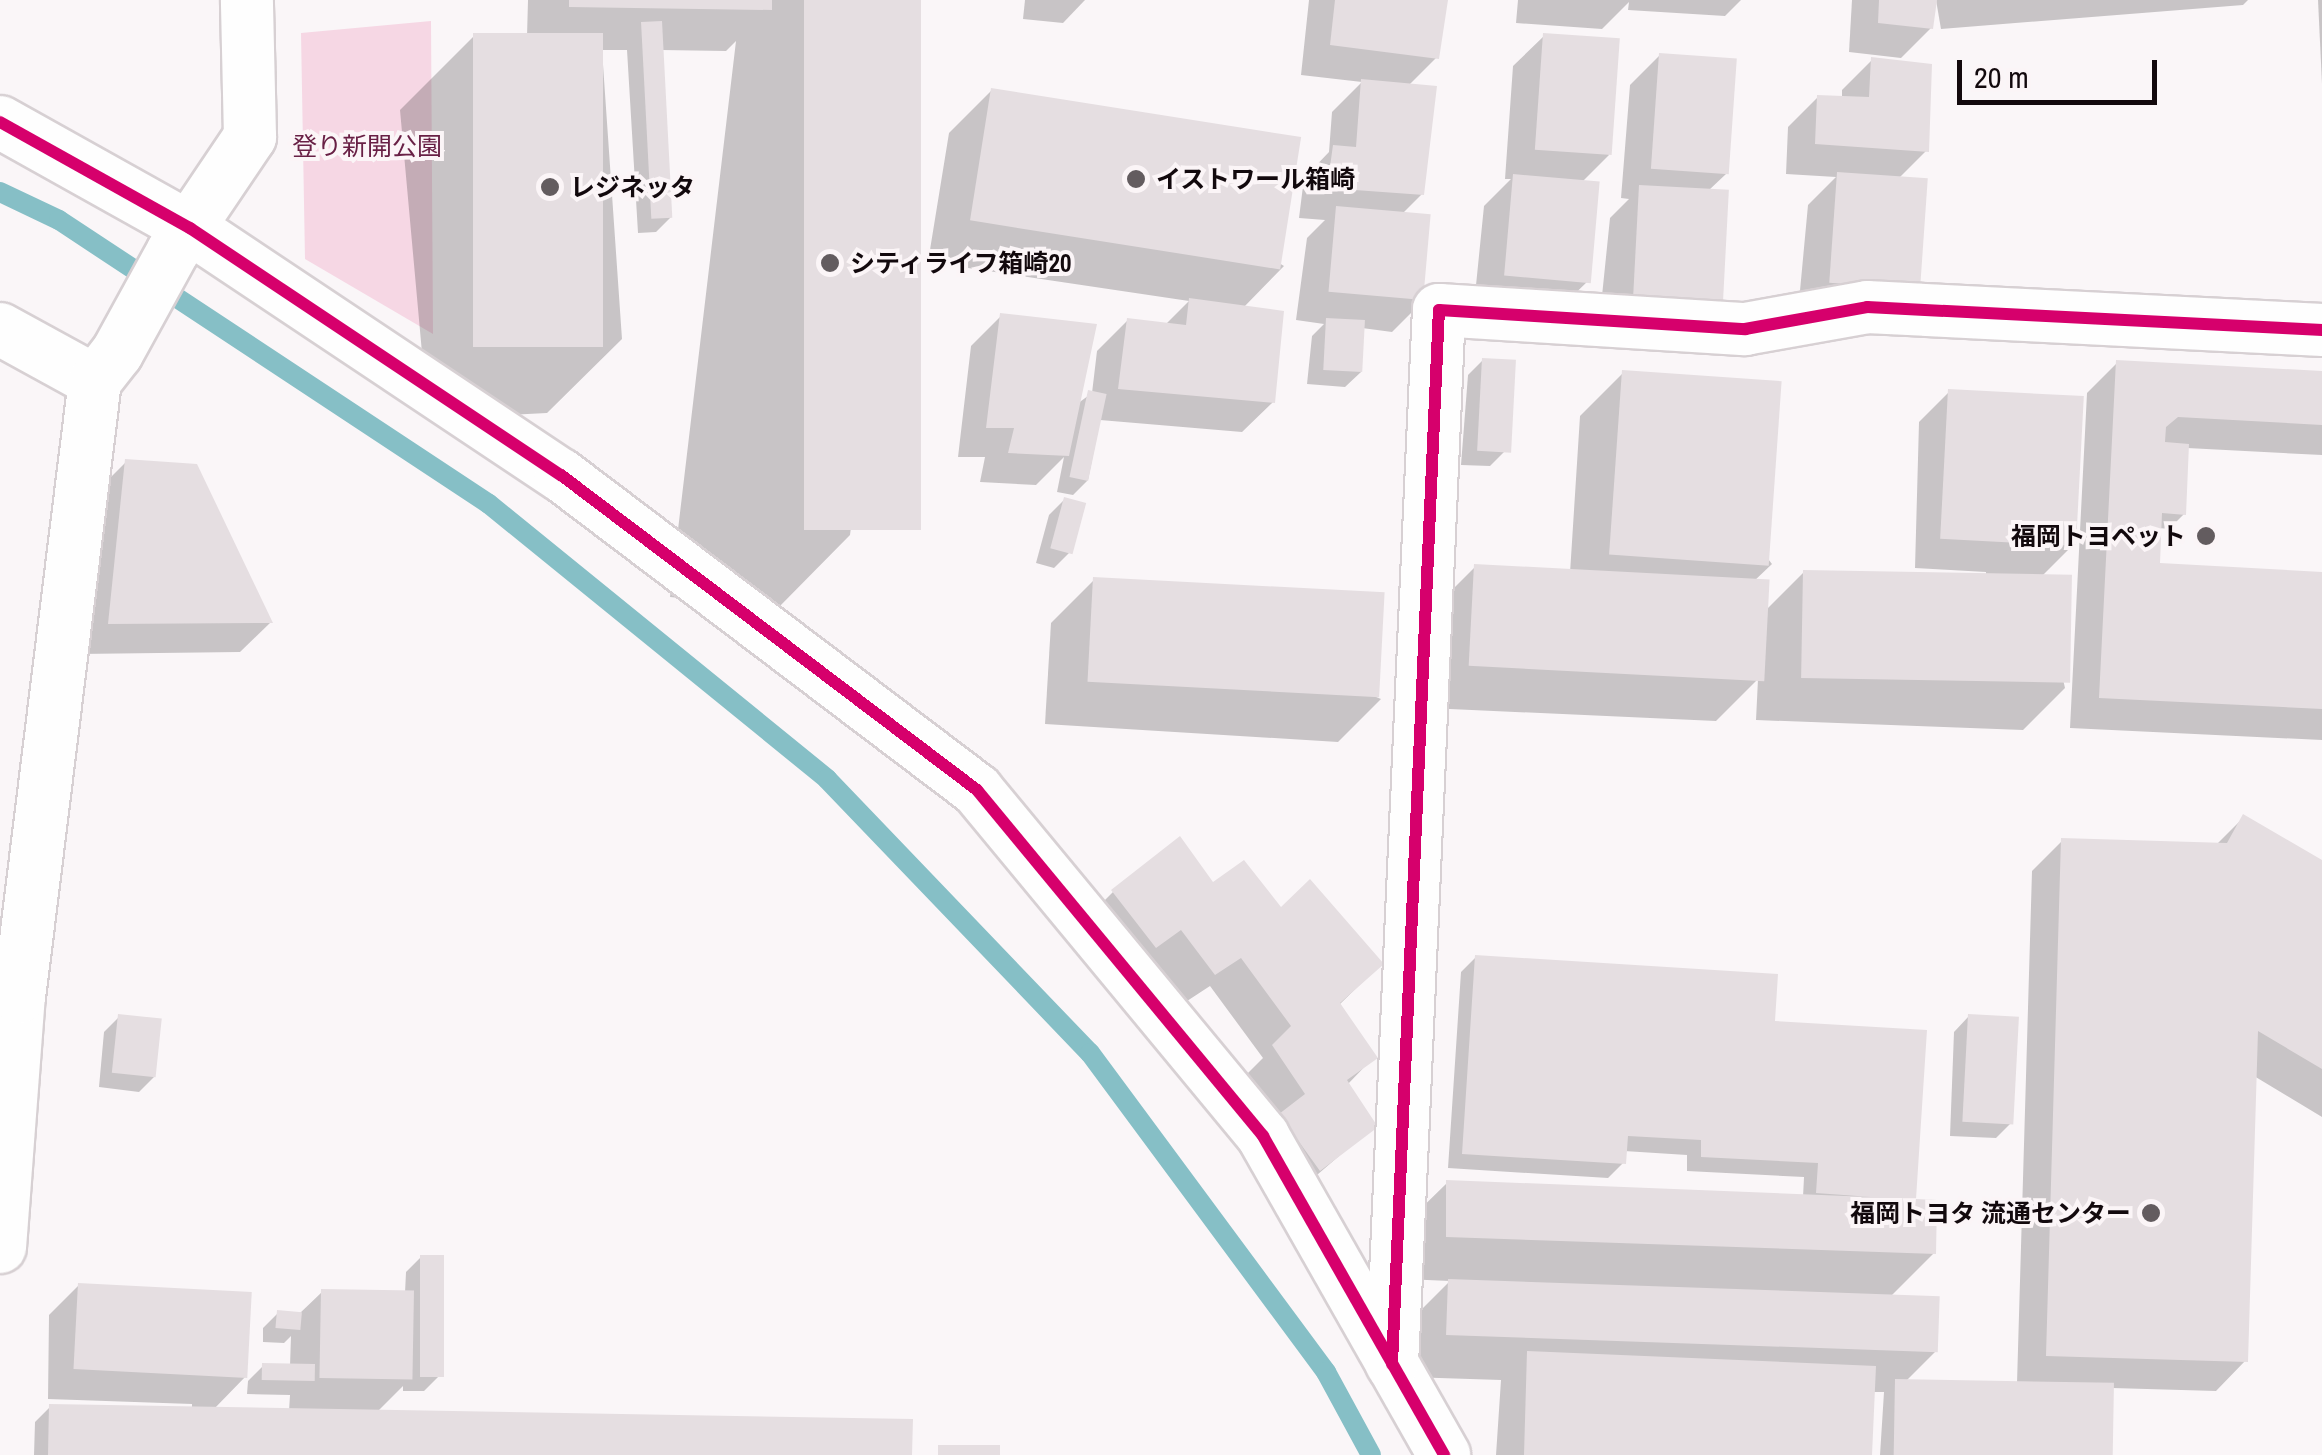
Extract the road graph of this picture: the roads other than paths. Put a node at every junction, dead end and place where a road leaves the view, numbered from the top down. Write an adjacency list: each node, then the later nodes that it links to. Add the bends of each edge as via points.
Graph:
1 (248, 0): 3 (street, via 250,137)
2 (0, 122): 3 (street)
3 (181, 240): 6 (street); 8 (street, via 561,475 977,790 1263,1136)
4 (0, 329): 6 (street)
5 (2322, 330): 8 (street, via 1867,307 1745,329 1439,310)
6 (106, 367): 7 (street, via 19,998)
7 (0, 1247)
8 (1392, 1364): 9 (street)
9 (1444, 1455)

